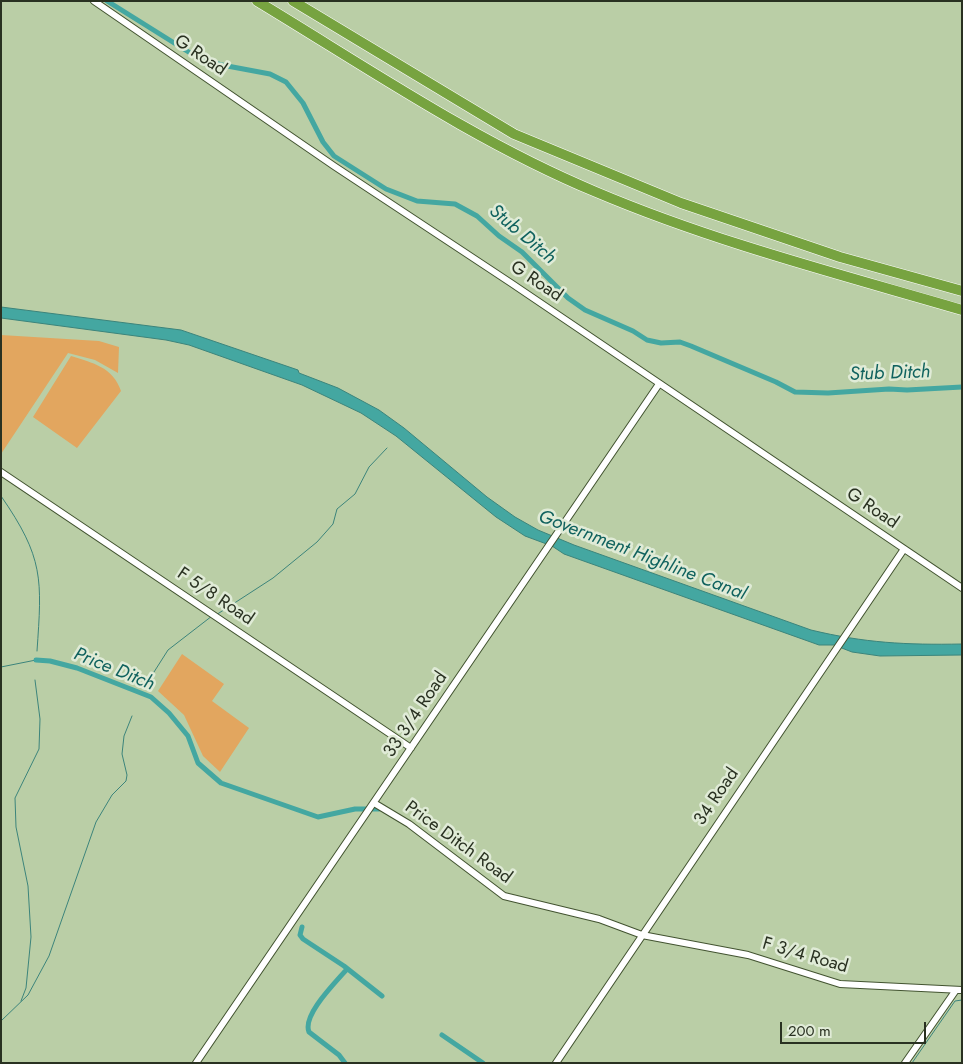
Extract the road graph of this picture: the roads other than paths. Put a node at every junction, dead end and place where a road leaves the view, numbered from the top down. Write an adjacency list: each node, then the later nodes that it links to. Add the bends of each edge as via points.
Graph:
1 (94, 1): 6 (street, G Road)
2 (258, 1): 5 (highway, via 469,130 594,192 714,237)
3 (293, 1): 4 (highway, via 514,134 681,203 840,257)
4 (962, 291)
5 (962, 310)
6 (659, 384): 8 (street, G Road); 10 (street, 33 3/4 Road)
7 (1, 472): 10 (street, F 5/8 Road)
8 (904, 549): 9 (street, G Road); 12 (street, 34 Road)
9 (962, 588)
10 (411, 748): 11 (street, 33 3/4 Road)
11 (374, 803): 12 (street, Price Ditch Road, via 410,824 504,896 599,919); 14 (street, 33 3/4 Road)
12 (642, 935): 13 (street, F 3/4 Road, via 726,950 840,984); 15 (street, 34 Road)
13 (959, 990): 16 (street)
14 (196, 1063)
15 (556, 1063)
16 (905, 1063)

